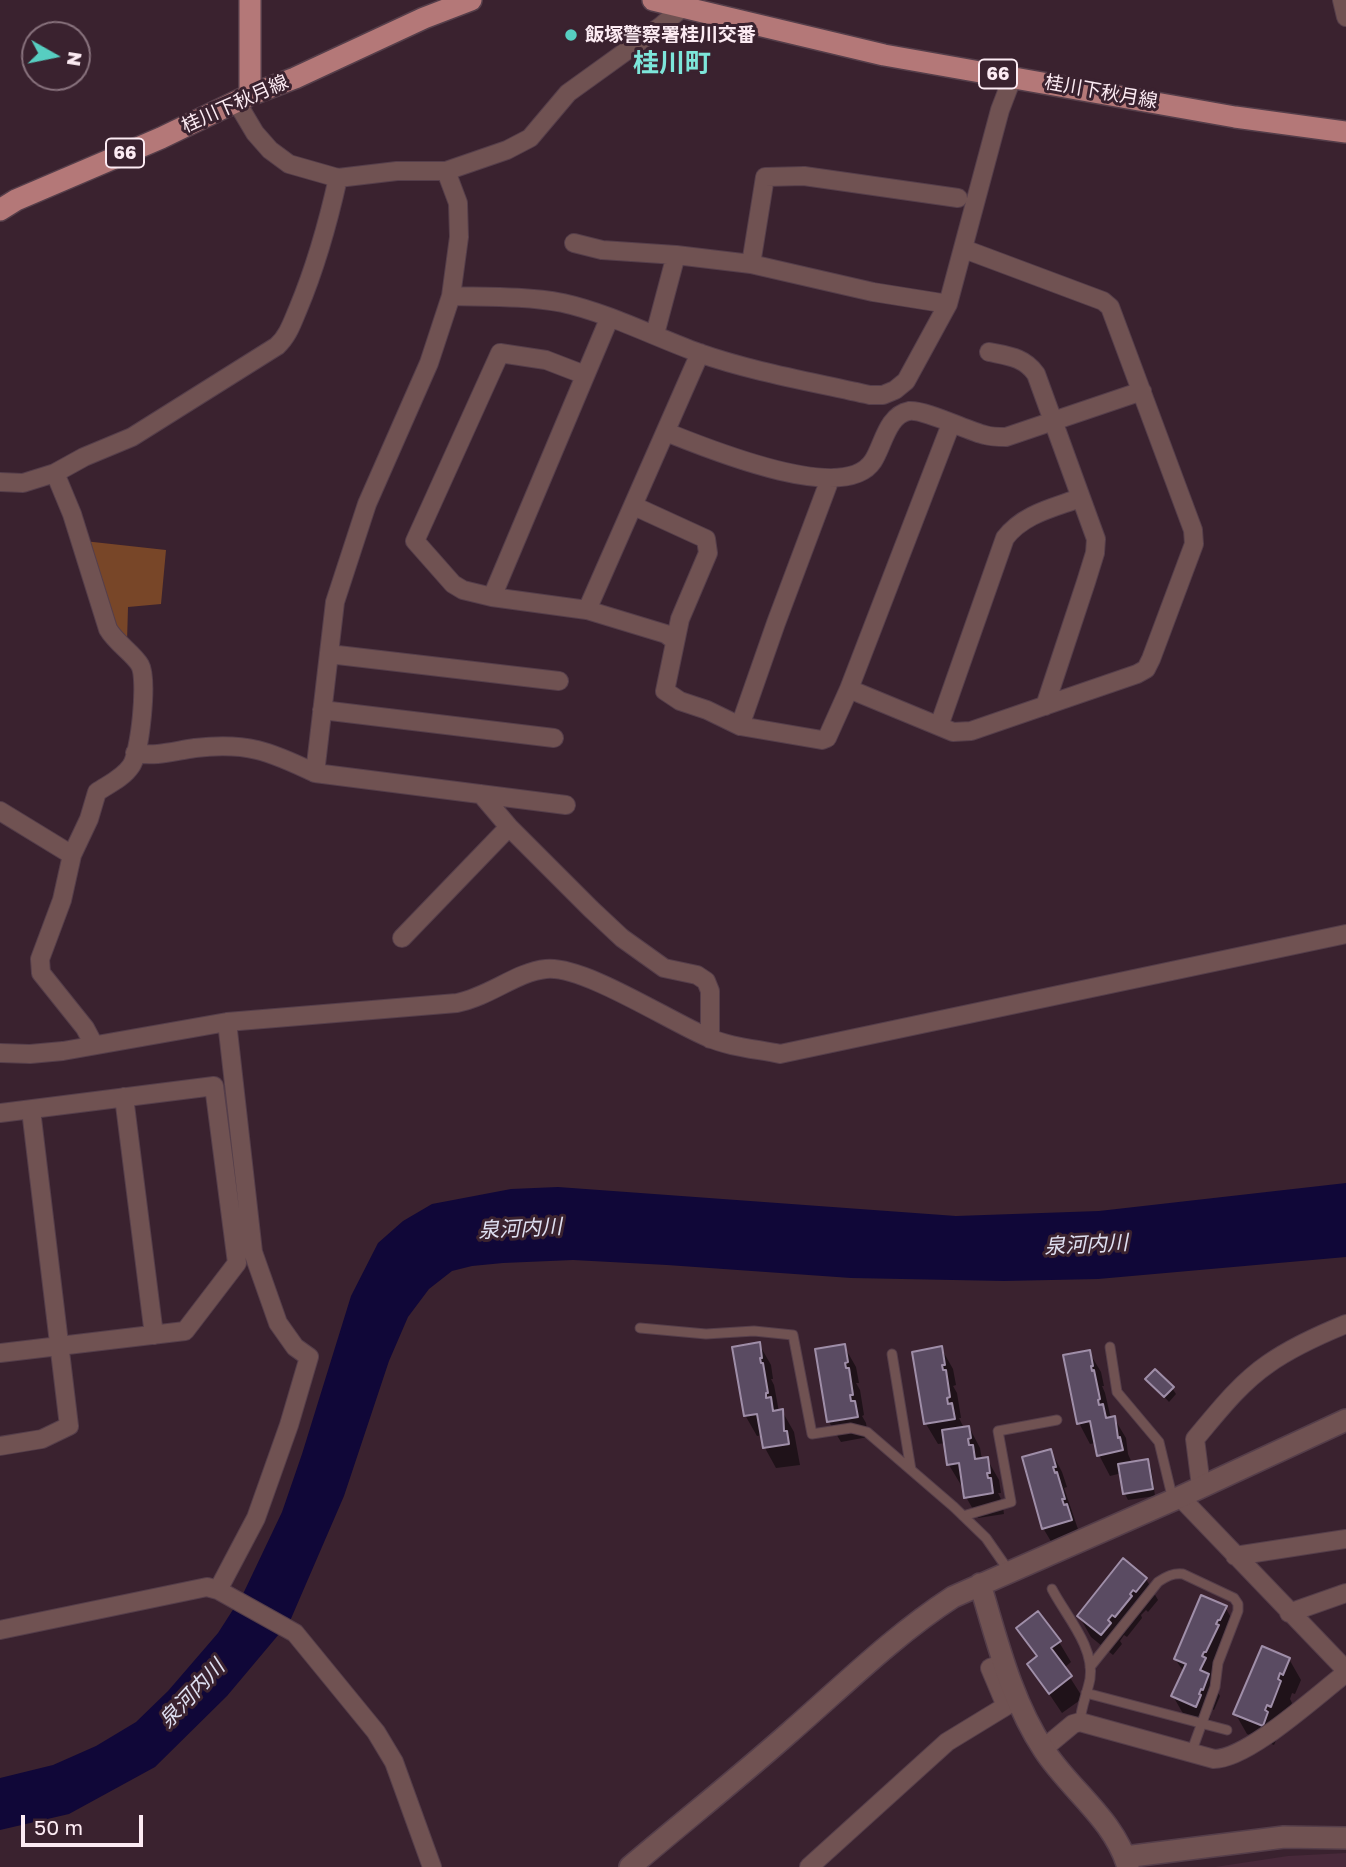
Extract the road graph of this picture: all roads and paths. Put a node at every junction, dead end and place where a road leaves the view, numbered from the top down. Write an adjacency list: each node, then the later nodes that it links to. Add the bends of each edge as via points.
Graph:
1 (250, 0): 8 (main road)
2 (471, 0): 8 (main road, 桂川下秋月線 / 66)
3 (653, 0): 5 (main road, 桂川下秋月線 / 66)
4 (1342, 0): 6 (street)
5 (684, 3): 7 (main road, 桂川下秋月線 / 66, via 884,55); 10 (street, via 661,26 568,93 530,138)
6 (1346, 17)
7 (1013, 76): 9 (main road, 桂川下秋月線 / 66, via 1235,117); 15 (street)
8 (243, 98): 11 (street, via 255,133 270,150 289,164); 13 (main road, 桂川下秋月線 / 66)
9 (1346, 132)
10 (446, 171): 11 (street); 18 (street, via 458,203 459,237)
11 (338, 178): 29 (street, via 310,278 286,339 132,437)
12 (958, 198): 17 (street, via 804,176 765,177)
13 (0, 210)
14 (574, 243): 16 (street, via 602,250)
15 (964, 249): 19 (street); 25 (street, via 1111,307)
16 (676, 255): 17 (street); 21 (street)
17 (751, 264): 19 (street)
18 (451, 296): 20 (street, via 564,303); 37 (street, via 429,363 388,453 348,559 335,602)
19 (948, 304): 23 (street, via 906,381 883,395 780,375)
20 (609, 318): 21 (street); 24 (street)
21 (654, 334): 23 (street)
22 (989, 352): 26 (street, via 1030,365)
23 (700, 353): 28 (street)
24 (585, 375): 34 (street); 34 (street, via 546,360 500,353 415,541 453,584)
25 (1142, 391): 26 (street); 40 (street, via 1193,530 1194,544 1146,669)
26 (1053, 422): 27 (street, via 1006,437); 32 (street)
27 (950, 424): 30 (street, via 910,411 901,415 891,424 871,464 854,474); 39 (street)
28 (666, 432): 30 (street, via 773,470); 33 (street)
29 (55, 473): 31 (street, via 23,483); 45 (street, via 108,629 140,664 145,679)
30 (830, 479): 42 (street)
31 (0, 482)
32 (1080, 498): 40 (street, via 1096,539 1095,552); 43 (street, via 1024,519 1005,538)
33 (634, 506): 35 (street); 36 (street, via 706,539 708,553)
34 (492, 597): 35 (street)
35 (587, 610): 36 (street, via 666,634)
36 (675, 641): 42 (street, via 665,691)
37 (329, 654): 38 (street); 41 (street)
38 (559, 681)
39 (849, 689): 42 (street, via 822,740); 43 (street)
40 (1045, 706): 43 (street, via 971,731 953,732)
41 (322, 710): 44 (street); 46 (street)
42 (740, 726)
43 (939, 726)
44 (554, 738)
45 (135, 754): 46 (street, via 229,745 261,749); 51 (street, via 125,774 97,792)
46 (315, 773): 47 (street)
47 (481, 794): 48 (street); 50 (street)
48 (566, 805)
49 (0, 811): 51 (street)
50 (509, 827): 53 (street); 55 (street, via 622,938 664,968 706,981)
51 (72, 855): 56 (street, via 62,900 40,960 41,973)
52 (1346, 934): 55 (street, via 779,1055)
53 (402, 938)
54 (227, 1022): 55 (street, via 457,1003 476,999 530,971 549,968 582,976); 56 (street); 80 (street, via 253,1252 278,1323 295,1347 309,1357 256,1518)
55 (710, 1039)
56 (94, 1045): 57 (street, via 30,1054)
57 (0, 1053)
58 (124, 1097): 59 (street); 63 (street); 63 (street, via 214,1086 237,1263 185,1331)
59 (31, 1110): 60 (street); 64 (street)
60 (0, 1113)
61 (1346, 1324): 72 (street, via 1267,1364 1235,1393 1195,1439)
62 (640, 1328): 71 (lane, via 793,1335 812,1434 859,1428)
63 (154, 1335): 64 (street)
64 (60, 1346): 66 (street); 70 (street, via 69,1426 41,1439)
65 (1110, 1347): 73 (lane, via 1117,1392 1159,1442)
66 (0, 1353)
67 (892, 1354): 71 (lane)
68 (1057, 1420): 74 (lane, via 998,1431 1010,1502)
69 (1346, 1420): 72 (street)
70 (0, 1446)
71 (911, 1470): 74 (lane)
72 (1201, 1486): 73 (street)
73 (1177, 1498): 76 (street); 77 (street)
74 (963, 1516): 77 (lane, via 986,1538)
75 (1346, 1539): 76 (street)
76 (1235, 1556): 82 (street)
77 (1009, 1571): 78 (street)
78 (980, 1584): 84 (street); 95 (street, via 922,1617 877,1654)
79 (1052, 1589): 85 (lane, via 1083,1641)
80 (221, 1592): 83 (street, via 207,1587); 96 (street, via 295,1633 376,1732 394,1762)
81 (1346, 1593): 82 (street)
82 (1289, 1613): 86 (street)
83 (0, 1630)
84 (1003, 1663): 91 (street); 97 (street, via 990,1668 1006,1706 947,1742)
85 (1090, 1667): 87 (lane); 89 (lane, via 1158,1582 1175,1573 1234,1598 1238,1611)
86 (1346, 1672): 92 (street, via 1247,1749 1226,1759)
87 (1086, 1693): 88 (lane); 89 (lane)
88 (1080, 1723): 91 (street); 92 (street)
89 (1201, 1724): 90 (lane); 92 (lane)
90 (1227, 1730)
91 (1043, 1749): 94 (street, via 1111,1831)
92 (1191, 1753)
93 (1346, 1838): 94 (street, via 1284,1837)
94 (1126, 1862)
95 (641, 1863)
96 (432, 1867)
97 (809, 1867)

